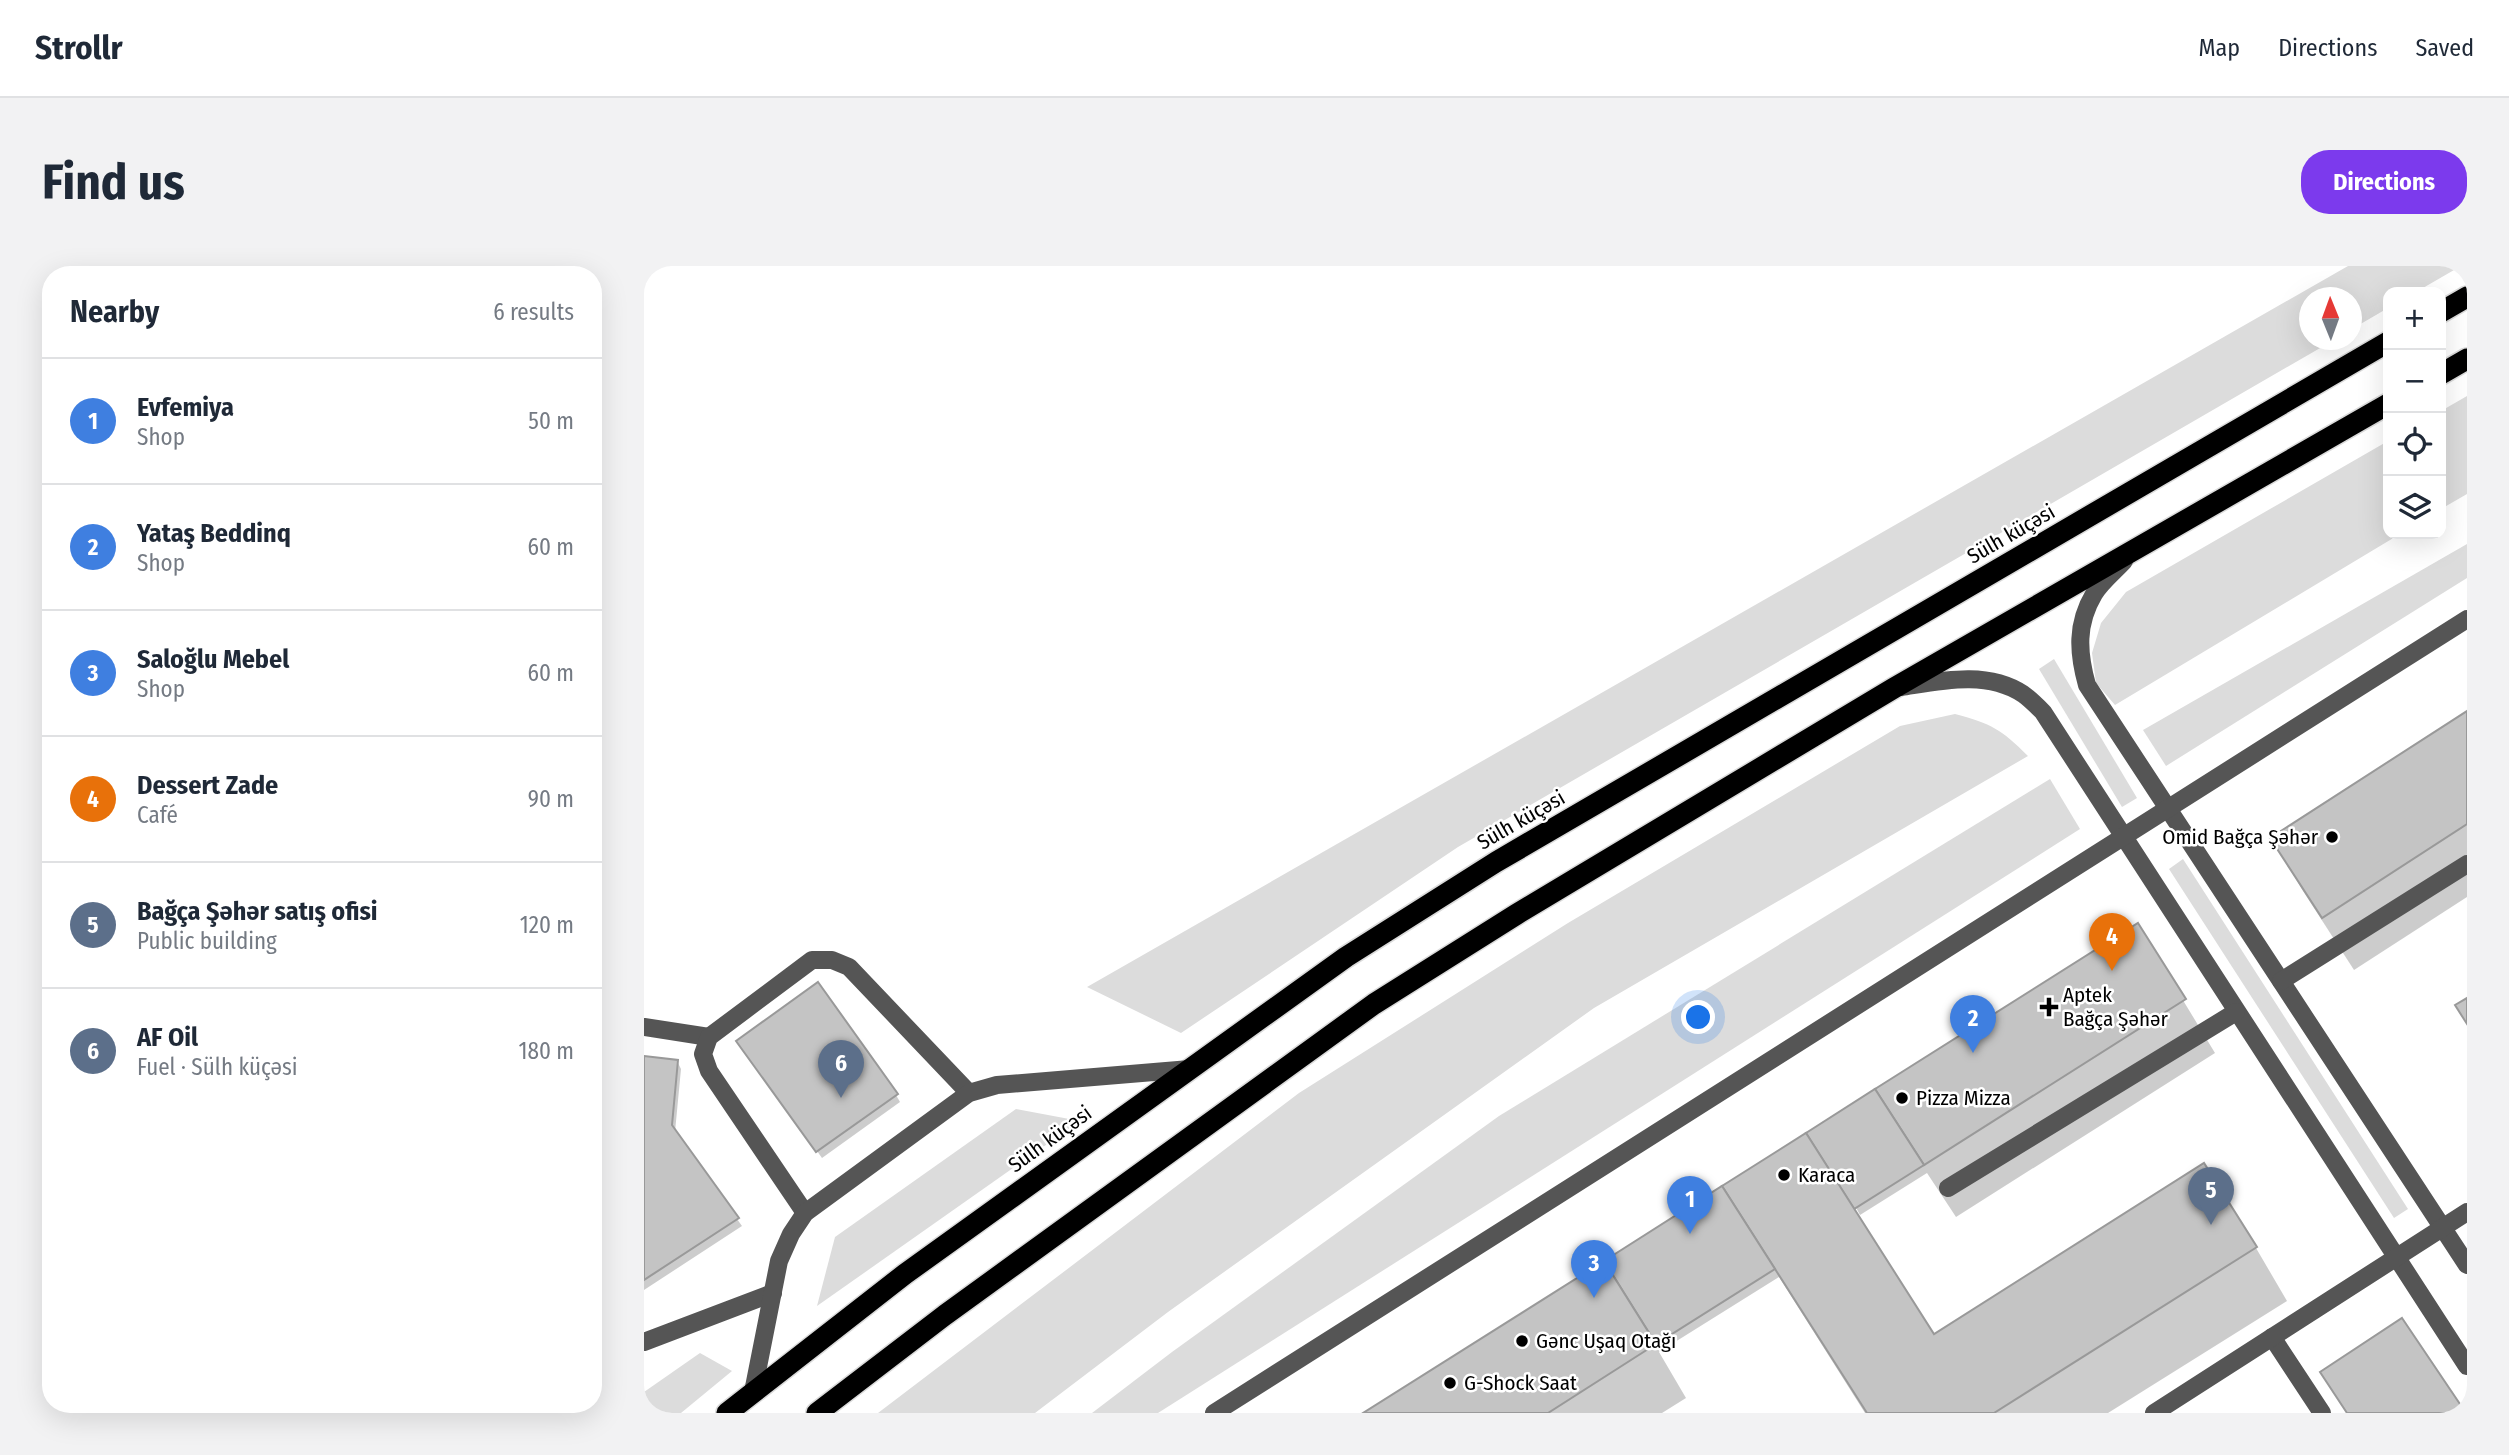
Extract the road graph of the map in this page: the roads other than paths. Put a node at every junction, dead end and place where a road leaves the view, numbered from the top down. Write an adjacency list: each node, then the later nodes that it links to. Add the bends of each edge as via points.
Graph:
1 (2467, 297): 2 (highway)
2 (2446, 309)
3 (2383, 345): 17 (highway, Sülh küçəsi, via 1496,862 1346,957)
4 (2467, 359): 5 (highway)
5 (2446, 371)
6 (2383, 407): 7 (highway)
7 (2135, 550): 9 (highway); 10 (lane, via 2094,593 2081,623 2079,656 2087,685)
8 (2467, 619): 10 (lane)
9 (1894, 688): 11 (lane, via 1954,679 1993,681 2022,693 2043,712); 31 (highway, via 1374,1004)
10 (2168, 809): 11 (lane); 13 (lane)
11 (2123, 837): 14 (lane); 32 (lane)
12 (2467, 864): 13 (lane)
13 (2281, 981): 22 (lane)
14 (2236, 1012): 19 (lane); 23 (lane)
15 (644, 1027): 16 (lane)
16 (709, 1037): 18 (lane, via 812,960 832,960 849,967); 21 (lane, via 703,1054 709,1071)
17 (1190, 1069): 18 (lane, via 998,1084); 29 (highway, Sülh küçəsi, via 905,1274)
18 (969, 1093): 21 (lane)
19 (1948, 1188)
20 (2467, 1212): 22 (lane)
21 (804, 1213): 25 (lane, via 779,1261)
22 (2443, 1227): 23 (lane); 24 (lane)
23 (2396, 1258): 26 (lane); 28 (lane)
24 (2467, 1265)
25 (773, 1293): 27 (lane); 29 (lane)
26 (2273, 1337): 33 (lane); 34 (lane)
27 (644, 1342)
28 (2467, 1366)
29 (753, 1392): 30 (highway, Sülh küçəsi)
30 (727, 1413)
31 (817, 1413)
32 (1214, 1413)
33 (2154, 1413)
34 (2322, 1413)

